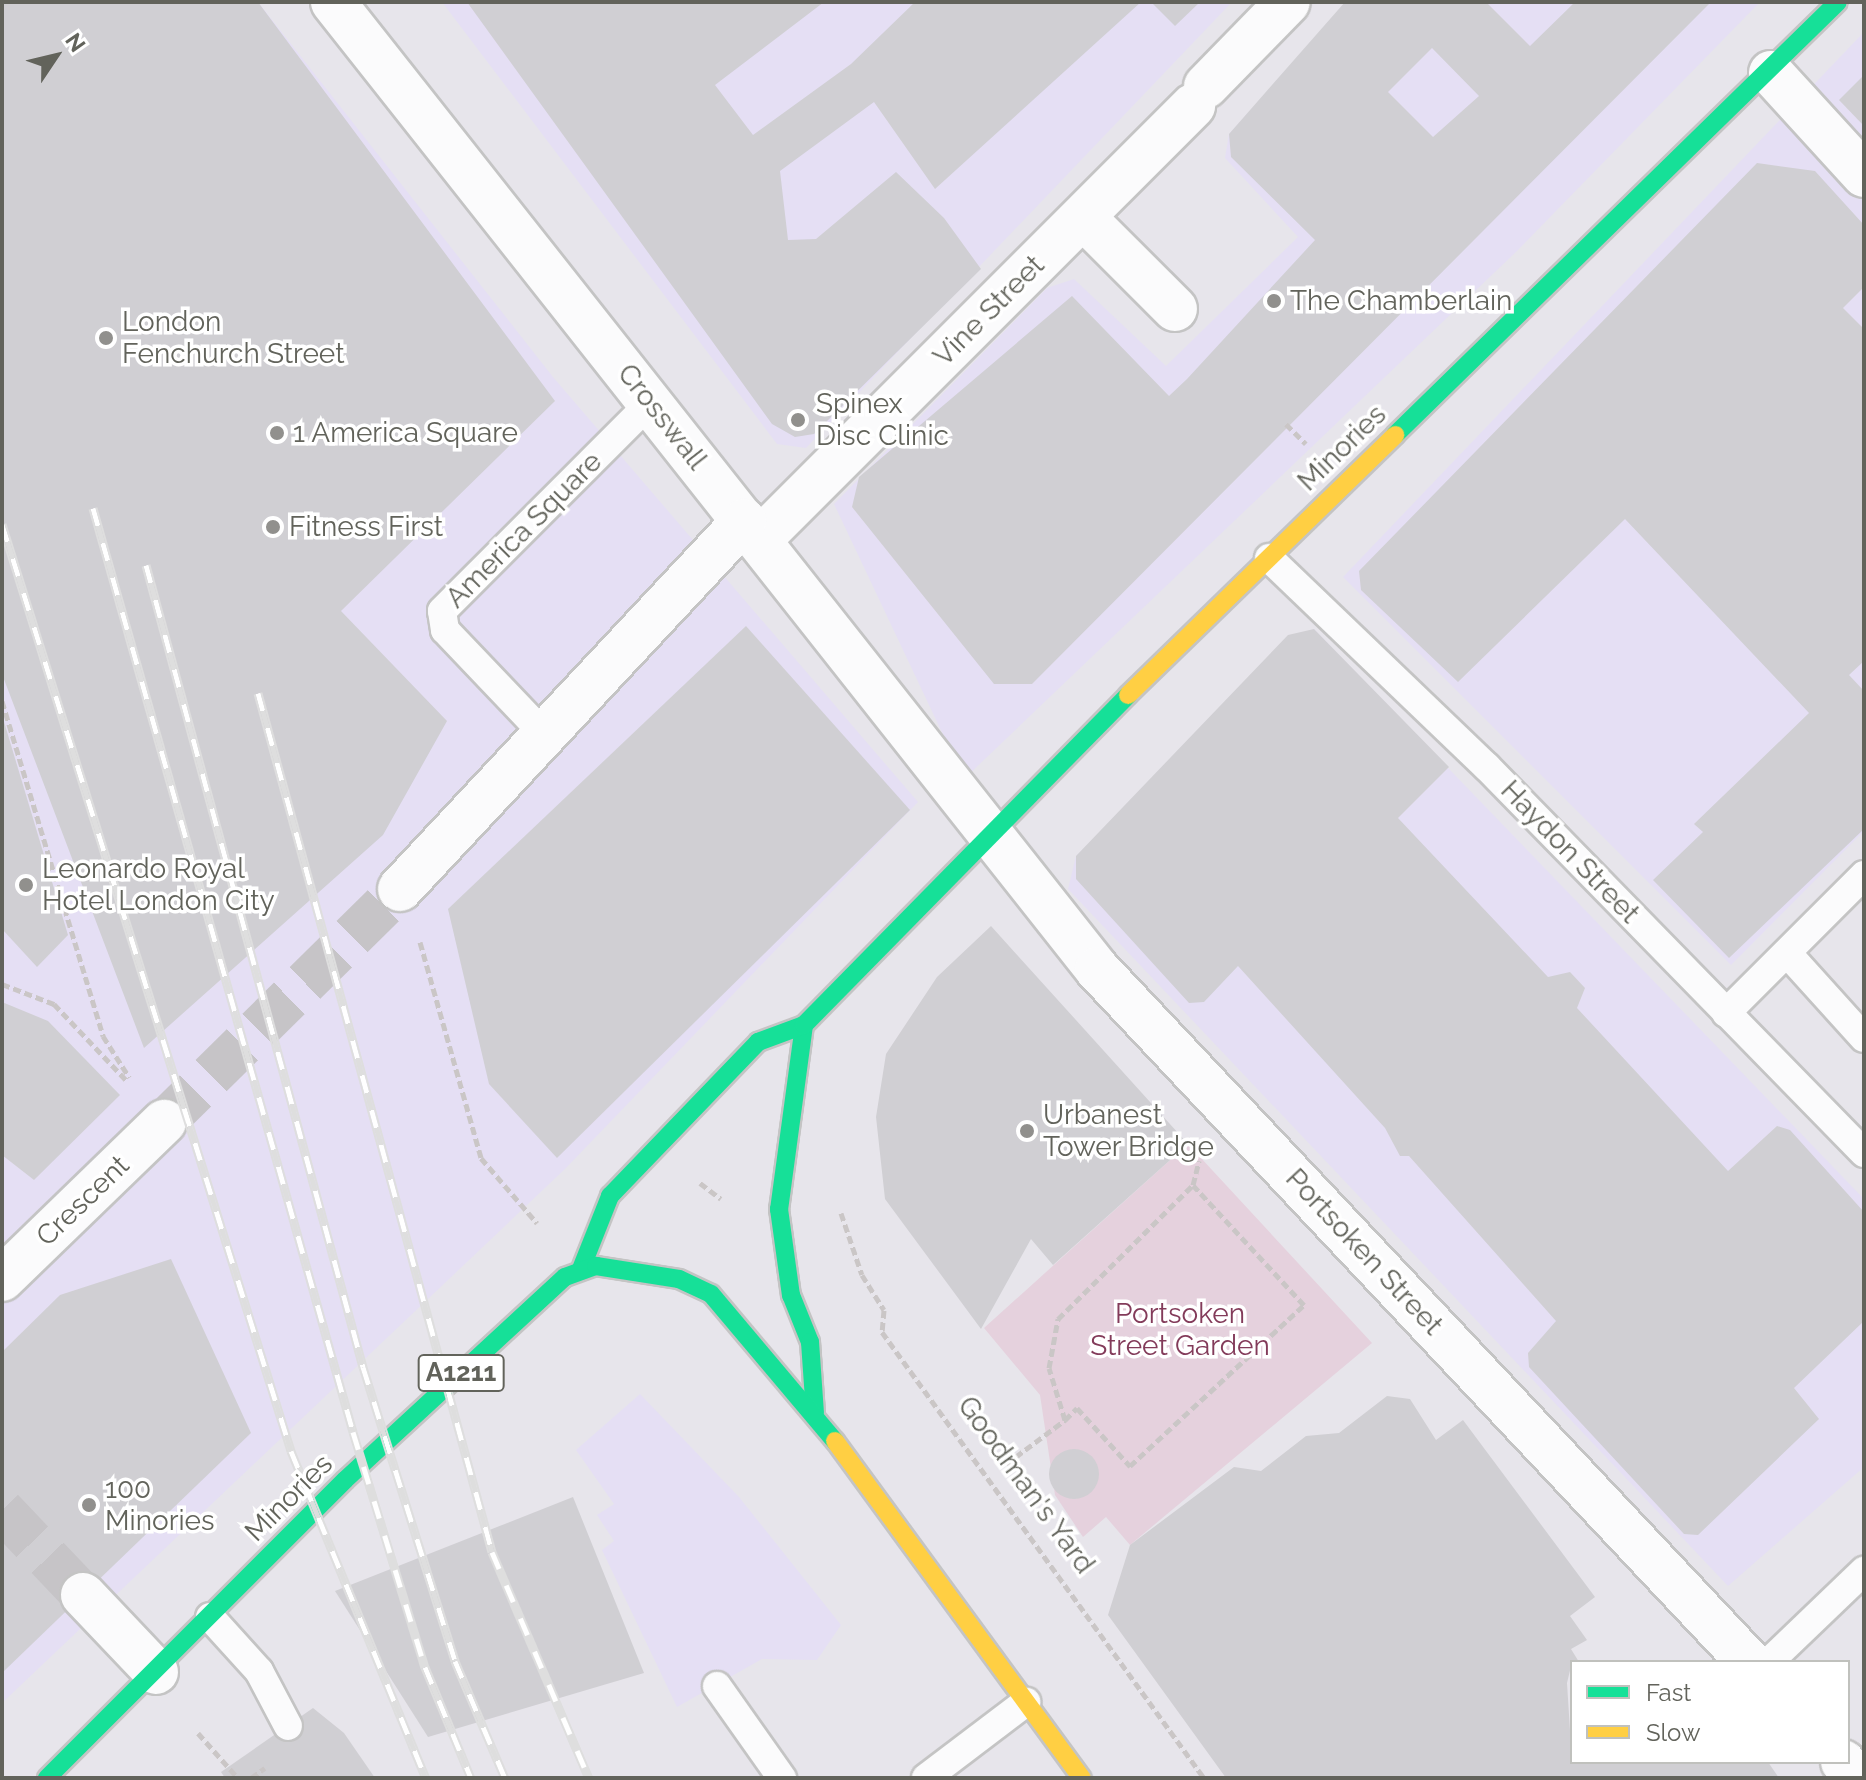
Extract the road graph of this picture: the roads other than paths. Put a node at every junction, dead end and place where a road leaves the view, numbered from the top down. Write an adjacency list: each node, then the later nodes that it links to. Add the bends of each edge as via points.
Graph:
1 (333, 2): 8 (street, Crosswall)
2 (1288, 2): 6 (street, Vine Street)
3 (1838, 2): 4 (main road, Minories)
4 (1771, 73): 5 (street); 10 (main road, Minories)
5 (1864, 175)
6 (1083, 217): 7 (street); 9 (street, Vine Street)
7 (1175, 309)
8 (651, 402): 9 (street, Crosswall); 11 (lane, America Square, via 442,611 445,630)
9 (751, 531): 11 (street); 12 (street, Crosswall)
10 (1269, 558): 12 (main road, Minories); 16 (lane, Haydon Street, via 1486,766)
11 (543, 733): 14 (street)
12 (988, 835): 17 (main road, Minories); 27 (street, Portsoken Street, via 1122,998)
13 (1864, 875): 15 (lane)
14 (400, 889)
15 (1788, 954): 16 (lane); 18 (lane)
16 (1726, 1013): 20 (lane, Haydon Street)
17 (804, 1025): 21 (main road, Minories, via 758,1042 634,1169 595,1220); 23 (main road, via 784,1129 780,1224 791,1295 810,1342)
18 (1864, 1038)
19 (152, 1109): 22 (street, Crescent)
20 (1864, 1153)
21 (581, 1269): 23 (main road, via 644,1269 711,1294); 26 (main road, Minories / A1211, via 345,1480)
22 (2, 1279)
23 (815, 1413): 31 (main road)
24 (1864, 1571): 28 (lane)
25 (83, 1595): 29 (street)
26 (210, 1617): 29 (main road, Minories / A1211); 32 (lane, via 259,1671)
27 (1747, 1660)
28 (1771, 1660)
29 (156, 1672): 33 (main road, Minories / A1211)
30 (717, 1686): 34 (lane)
31 (1026, 1702): 35 (lane); 36 (main road)
32 (288, 1726)
33 (47, 1778)
34 (782, 1778)
35 (926, 1778)
36 (1082, 1778)

